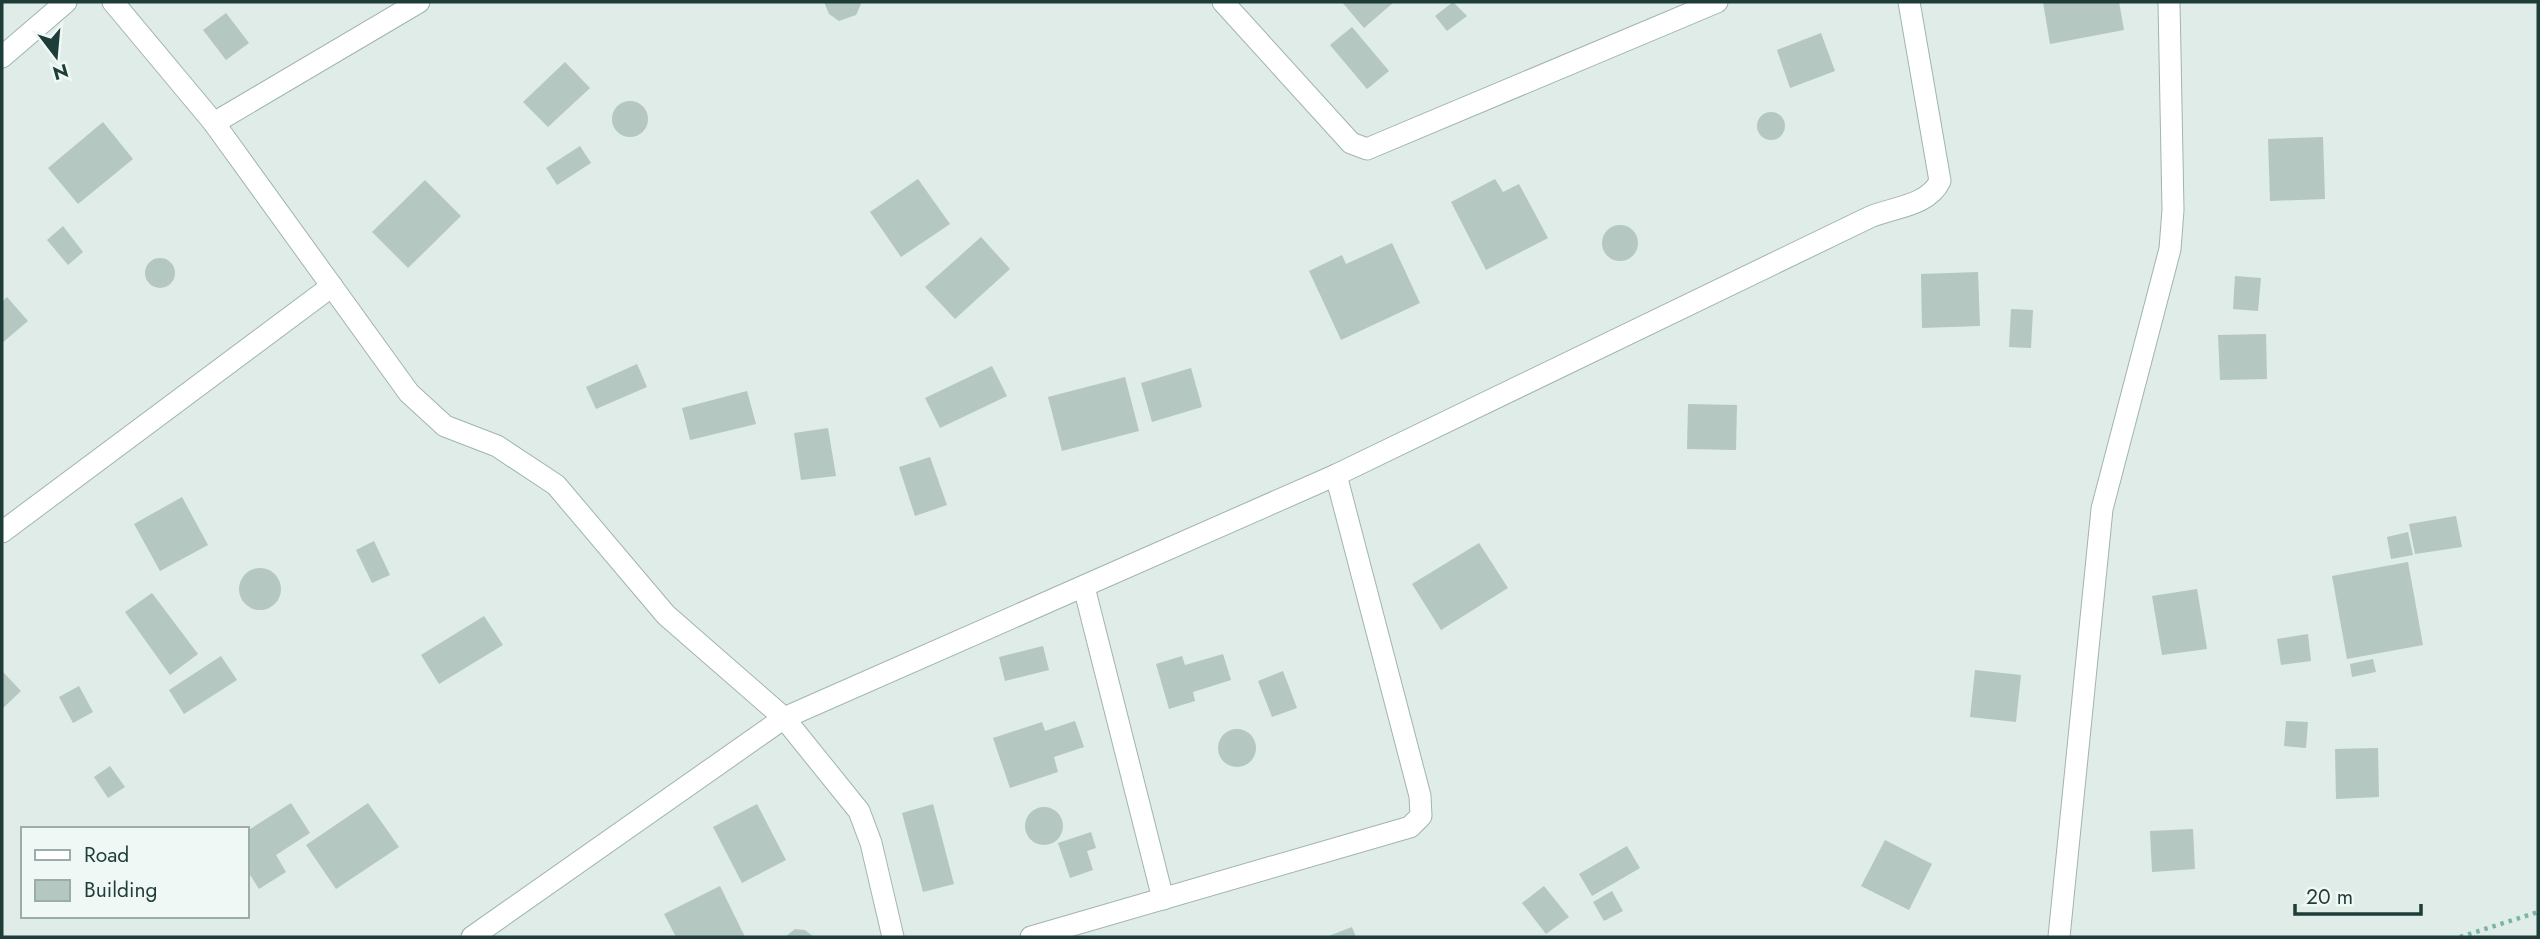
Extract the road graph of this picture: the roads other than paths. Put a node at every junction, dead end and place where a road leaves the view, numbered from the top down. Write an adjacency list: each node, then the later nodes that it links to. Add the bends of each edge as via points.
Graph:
1 (66, 2): 8 (street)
2 (113, 2): 9 (street)
3 (419, 2): 9 (street)
4 (1223, 2): 5 (street, via 1351,143 1367,149)
5 (1717, 2)
6 (1909, 2): 11 (street, via 1940,181 1935,192 1925,200 1870,217)
7 (2169, 2): 19 (street, via 2170,249 2102,509)
8 (2, 57)
9 (214, 123): 10 (street)
10 (332, 286): 12 (street); 14 (street, via 409,393 445,426 497,446 556,485 666,615)
11 (1336, 475): 13 (street); 15 (street, via 1420,796 1420,816 1410,827)
12 (2, 532)
13 (1084, 587): 14 (street); 15 (street)
14 (784, 718): 16 (street); 17 (street, via 859,811)
15 (1163, 899): 18 (street)
16 (472, 937)
17 (893, 937)
18 (1031, 937)
19 (2059, 937)

